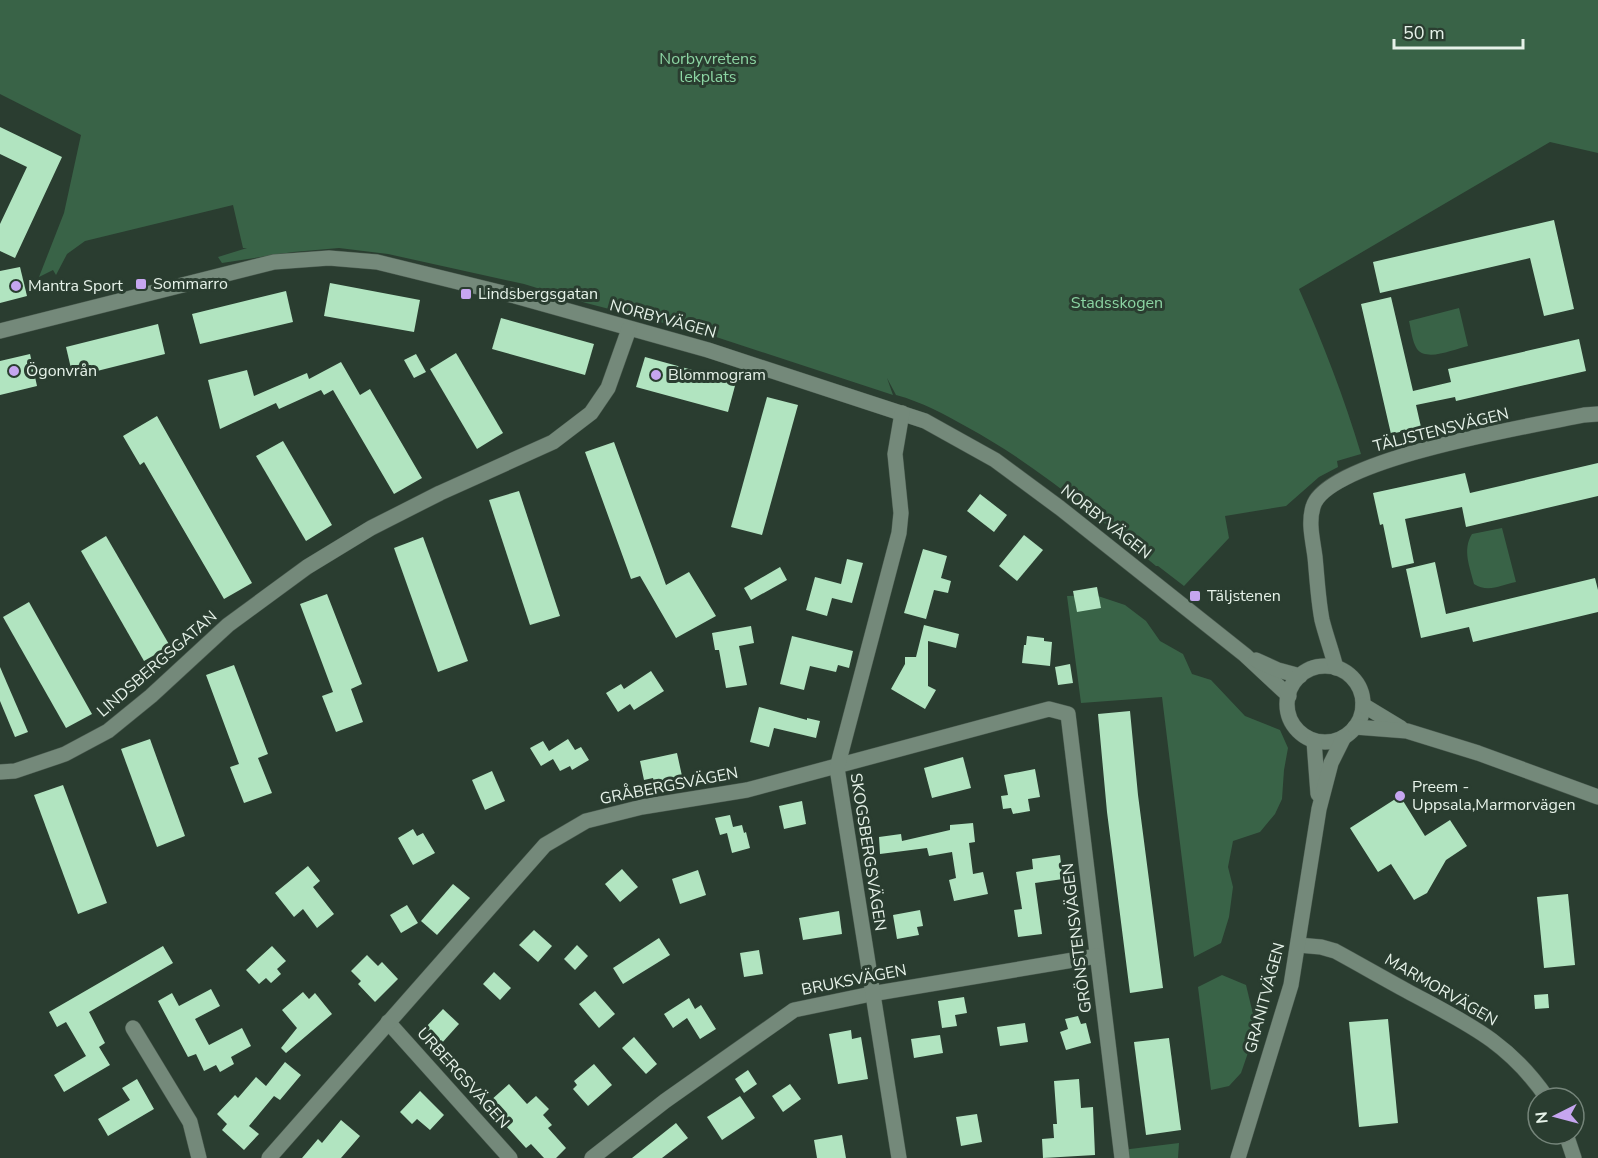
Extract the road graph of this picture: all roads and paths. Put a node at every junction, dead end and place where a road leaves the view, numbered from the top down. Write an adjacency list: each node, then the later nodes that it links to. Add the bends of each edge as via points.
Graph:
1 (629, 329): 2 (street, NORBYVÄGEN, via 376,262 329,258 274,262); 3 (street, NORBYVÄGEN, via 708,350); 17 (street, LINDSBERGSGATAN, via 609,388 591,413 553,442 440,493 307,567 228,626 108,731 65,754 15,771)
2 (0, 331)
3 (902, 413): 6 (street, NORBYVÄGEN, via 925,421 995,460); 16 (street, SKOGSBERGSVÄGEN, via 895,453 899,533)
4 (1598, 414): 5 (street, TÄLJSTENSVÄGEN, via 1431,447 1382,461 1333,484 1313,504 1311,514)
5 (1322, 620): 7 (street, TÄLJSTENSVÄGEN); 8 (street, TÄLJSTENSVÄGEN)
6 (1245, 655): 9 (street, NORBYVÄGEN); 10 (street, NORBYVÄGEN)
7 (1318, 668): 8 (street); 9 (street)
8 (1336, 669): 11 (street, via 1353,679)
9 (1300, 676): 10 (street)
10 (1289, 696): 15 (street, via 1288,714 1294,725)
11 (1363, 705): 13 (street); 14 (street, via 1362,716)
12 (1068, 714): 16 (street, GRÅBERGSVÄGEN, via 1049,710); 21 (street, GRÖNSTENSVÄGEN)
13 (1407, 731): 14 (street); 18 (street)
14 (1350, 732): 15 (street, via 1328,742); 19 (street, GRANITVÄGEN, via 1330,763)
15 (1314, 741): 19 (street, GRANITVÄGEN)
16 (837, 768): 22 (street, SKOGSBERGSVÄGEN); 23 (street, GRÅBERGSVÄGEN, via 586,821 545,845)
17 (0, 772)
18 (1598, 797)
19 (1319, 809): 20 (street, GRANITVÄGEN)
20 (1298, 945): 25 (street, MARMORVÄGEN, via 1335,951 1481,1031 1507,1051); 32 (street, GRANITVÄGEN, via 1291,985)
21 (1097, 956): 22 (street, BRUKSVÄGEN); 31 (street, GRÖNSTENSVÄGEN)
22 (872, 994): 29 (street, BRUKSVÄGEN, via 794,1010); 30 (street, SKOGSBERGSVÄGEN)
23 (388, 1022): 27 (street, GRÅBERGSVÄGEN); 28 (street, URBERGSVÄGEN)
24 (133, 1028): 26 (street, via 190,1122)
25 (1539, 1086)
26 (199, 1158)
27 (268, 1158)
28 (510, 1158)
29 (592, 1158)
30 (899, 1158)
31 (1122, 1158)
32 (1238, 1158)

